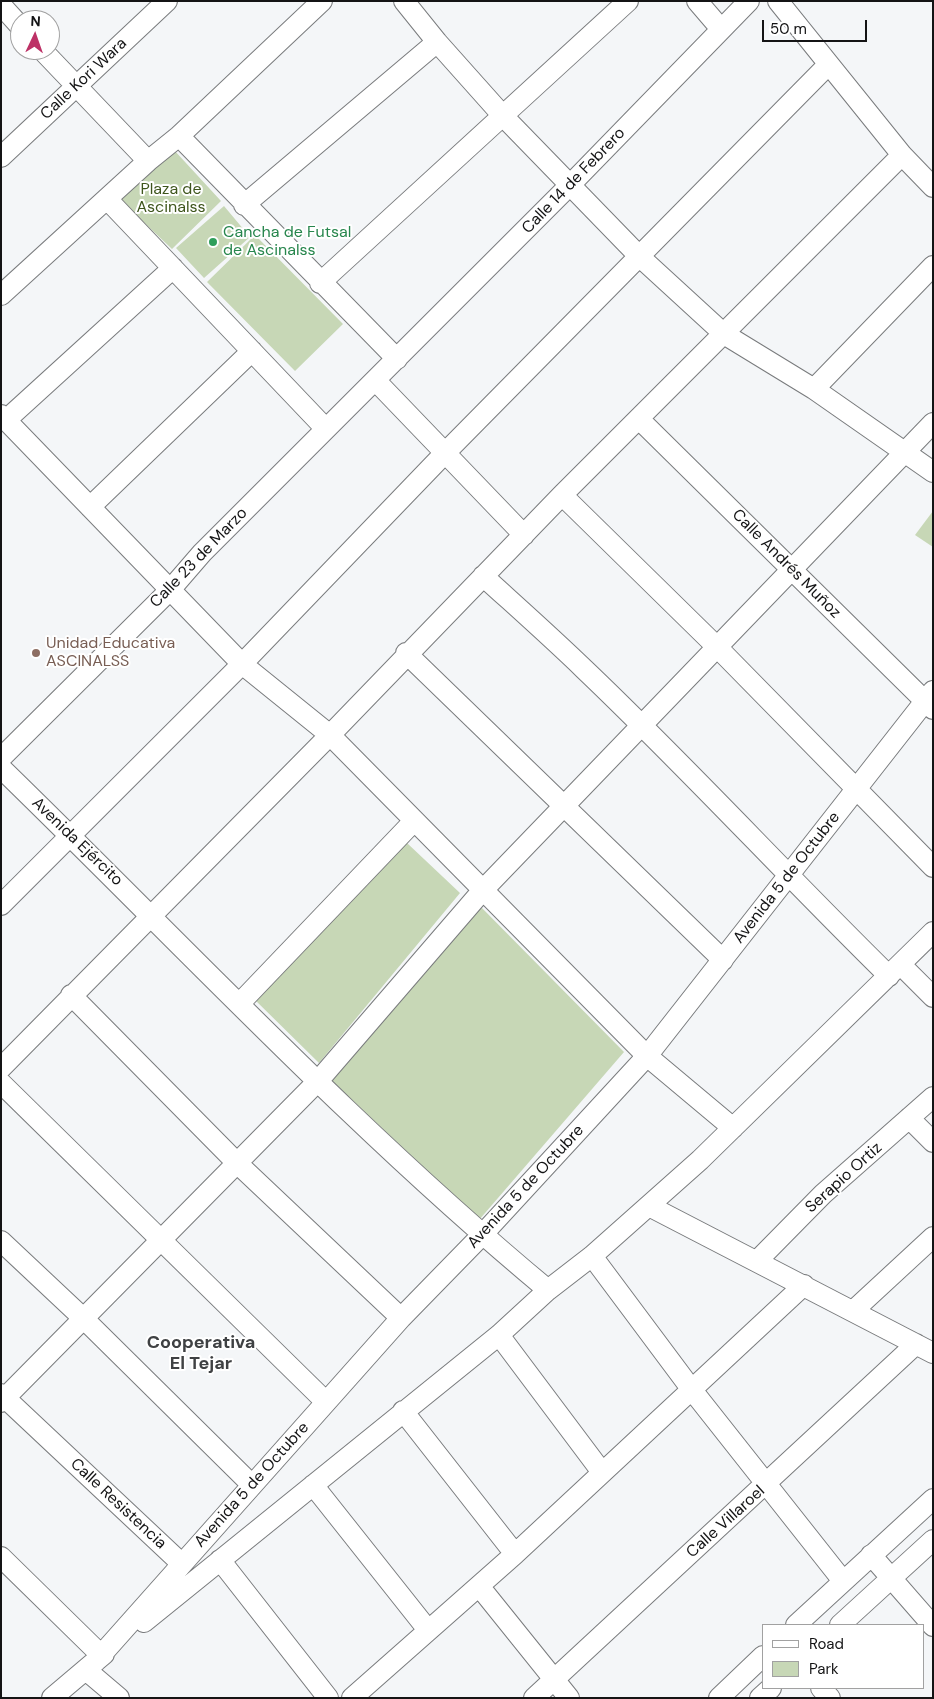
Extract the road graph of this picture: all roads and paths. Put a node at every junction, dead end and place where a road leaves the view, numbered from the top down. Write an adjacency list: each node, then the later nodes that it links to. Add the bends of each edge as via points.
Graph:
1 (166, 1): 14 (street, Calle Kori Wara)
2 (322, 1): 16 (street)
3 (404, 1): 11 (street)
4 (628, 1): 15 (street)
5 (697, 1): 10 (street)
6 (749, 1): 10 (street, Calle 14 de Febrero)
7 (778, 1): 13 (street)
8 (1, 5): 9 (street)
9 (10, 15)
10 (721, 29): 20 (street, Calle 14 de Febrero)
11 (437, 42): 15 (street); 23 (street)
12 (51, 60): 14 (street)
13 (828, 65): 17 (street); 24 (street)
14 (76, 87): 18 (street, Calle Kori Wara); 19 (street)
15 (502, 116): 20 (street); 27 (street)
16 (179, 136): 19 (street); 23 (street)
17 (902, 155): 21 (street); 29 (street)
18 (1, 157)
19 (148, 161): 22 (street)
20 (570, 185): 24 (street); 31 (street, Calle 14 de Febrero)
21 (933, 187)
22 (107, 199): 26 (street); 28 (street)
23 (244, 205): 27 (street)
24 (640, 257): 29 (street); 39 (street)
25 (933, 266): 33 (street)
26 (173, 268): 30 (street); 34 (street)
27 (320, 283): 31 (street)
28 (1, 295)
29 (724, 334): 33 (street); 35 (street)
30 (252, 351): 37 (street); 42 (street)
31 (397, 359): 32 (street, Calle 23 de Marzo)
32 (375, 380): 37 (street, Calle 23 de Marzo); 39 (street)
33 (814, 389): 38 (street)
34 (4, 418): 42 (street)
35 (639, 418): 41 (street); 44 (street, Calle Andrés Muñoz)
36 (933, 423): 38 (street)
37 (326, 429): 46 (street, Calle 23 de Marzo, via 202,553)
38 (905, 452): 40 (street); 44 (street)
39 (444, 454): 43 (street); 49 (street)
40 (933, 472)
41 (562, 495): 43 (street); 47 (street)
42 (90, 507): 46 (street)
43 (524, 535): 45 (street)
44 (792, 569): 47 (street); 50 (street, Calle Andrés Muñoz)
45 (483, 576): 48 (street); 51 (street)
46 (170, 590): 49 (street); 53 (street, Calle 23 de Marzo)
47 (717, 647): 51 (street); 55 (street)
48 (406, 654): 52 (street); 56 (street)
49 (242, 664): 52 (street); 58 (street)
50 (930, 700): 55 (street, Avenida 5 de Octubre)
51 (642, 725): 56 (street); 60 (street)
52 (330, 735): 57 (street); 63 (street)
53 (1, 758)
54 (1, 768): 58 (street, Avenida Ejército)
55 (856, 790): 59 (street); 60 (street, Avenida 5 de Octubre)
56 (564, 806): 61 (street); 65 (street)
57 (414, 821): 61 (street); 69 (street)
58 (71, 836): 62 (street); 63 (street, Avenida Ejército)
59 (933, 867)
60 (788, 876): 65 (street, Avenida 5 de Octubre); 66 (street)
61 (482, 890): 70 (street); 72 (street)
62 (1, 905)
63 (152, 916): 67 (street); 69 (street, Avenida Ejército)
64 (933, 932): 66 (street)
65 (723, 960): 70 (street, Avenida 5 de Octubre)
66 (895, 970): 68 (street); 76 (street)
67 (71, 995): 71 (street); 78 (street)
68 (933, 997)
69 (240, 1003): 72 (street, Avenida Ejército)
70 (647, 1056): 76 (street); 80 (street, Avenida 5 de Octubre)
71 (1, 1068)
72 (319, 1080): 78 (street); 80 (street, Avenida Ejército)
73 (1, 1083): 83 (street)
74 (933, 1097): 75 (street, Serapio Ortiz)
75 (909, 1118): 77 (street); 85 (street, Serapio Ortiz, via 823,1194)
76 (733, 1128): 79 (street)
77 (933, 1142)
78 (237, 1163): 83 (street); 89 (street)
79 (649, 1206): 84 (street); 85 (street)
80 (482, 1235): 87 (street, Avenida Ejército); 89 (street, Avenida 5 de Octubre)
81 (933, 1237): 88 (street)
82 (1, 1241): 90 (street)
83 (161, 1241): 90 (street); 95 (street)
84 (592, 1256): 87 (street); 93 (street)
85 (757, 1261): 86 (street)
86 (804, 1285): 88 (street); 93 (street)
87 (548, 1290): 91 (street)
88 (853, 1311): 92 (street)
89 (401, 1318): 95 (street, Avenida 5 de Octubre)
90 (84, 1319): 94 (street); 98 (street)
91 (499, 1335): 96 (street); 97 (street)
92 (925, 1348): 99 (street, Calle Villaroel)
93 (692, 1390): 97 (street); 99 (street)
94 (3, 1398): 107 (street, Calle Resistencia)
95 (326, 1402): 98 (street, Avenida 5 de Octubre)
96 (403, 1410): 100 (street); 103 (street)
97 (601, 1471): 103 (street)
98 (252, 1485): 107 (street, Avenida 5 de Octubre)
99 (767, 1485): 109 (street); 117 (street, Calle Villaroel)
100 (313, 1486): 106 (street); 114 (street)
101 (933, 1499): 104 (street)
102 (933, 1540): 108 (street)
103 (514, 1554): 110 (street)
104 (870, 1555): 108 (street); 109 (street)
105 (1, 1557): 116 (street)
106 (220, 1560): 116 (street); 121 (street)
107 (182, 1564): 116 (street, Avenida 5 de Octubre)
108 (892, 1578): 112 (street); 113 (street)
109 (843, 1581): 111 (street)
110 (479, 1586): 114 (street); 117 (street)
111 (797, 1624)
112 (841, 1624)
113 (933, 1626)
114 (428, 1630): 122 (street)
115 (762, 1657): 125 (street)
116 (94, 1662): 119 (street); 120 (street)
117 (555, 1678): 123 (street, Calle Villaroel); 124 (street)
118 (770, 1689): 126 (street)
119 (52, 1698)
120 (119, 1698)
121 (328, 1698)
122 (352, 1698)
123 (534, 1698)
124 (569, 1698)
125 (719, 1698)
126 (760, 1698)

